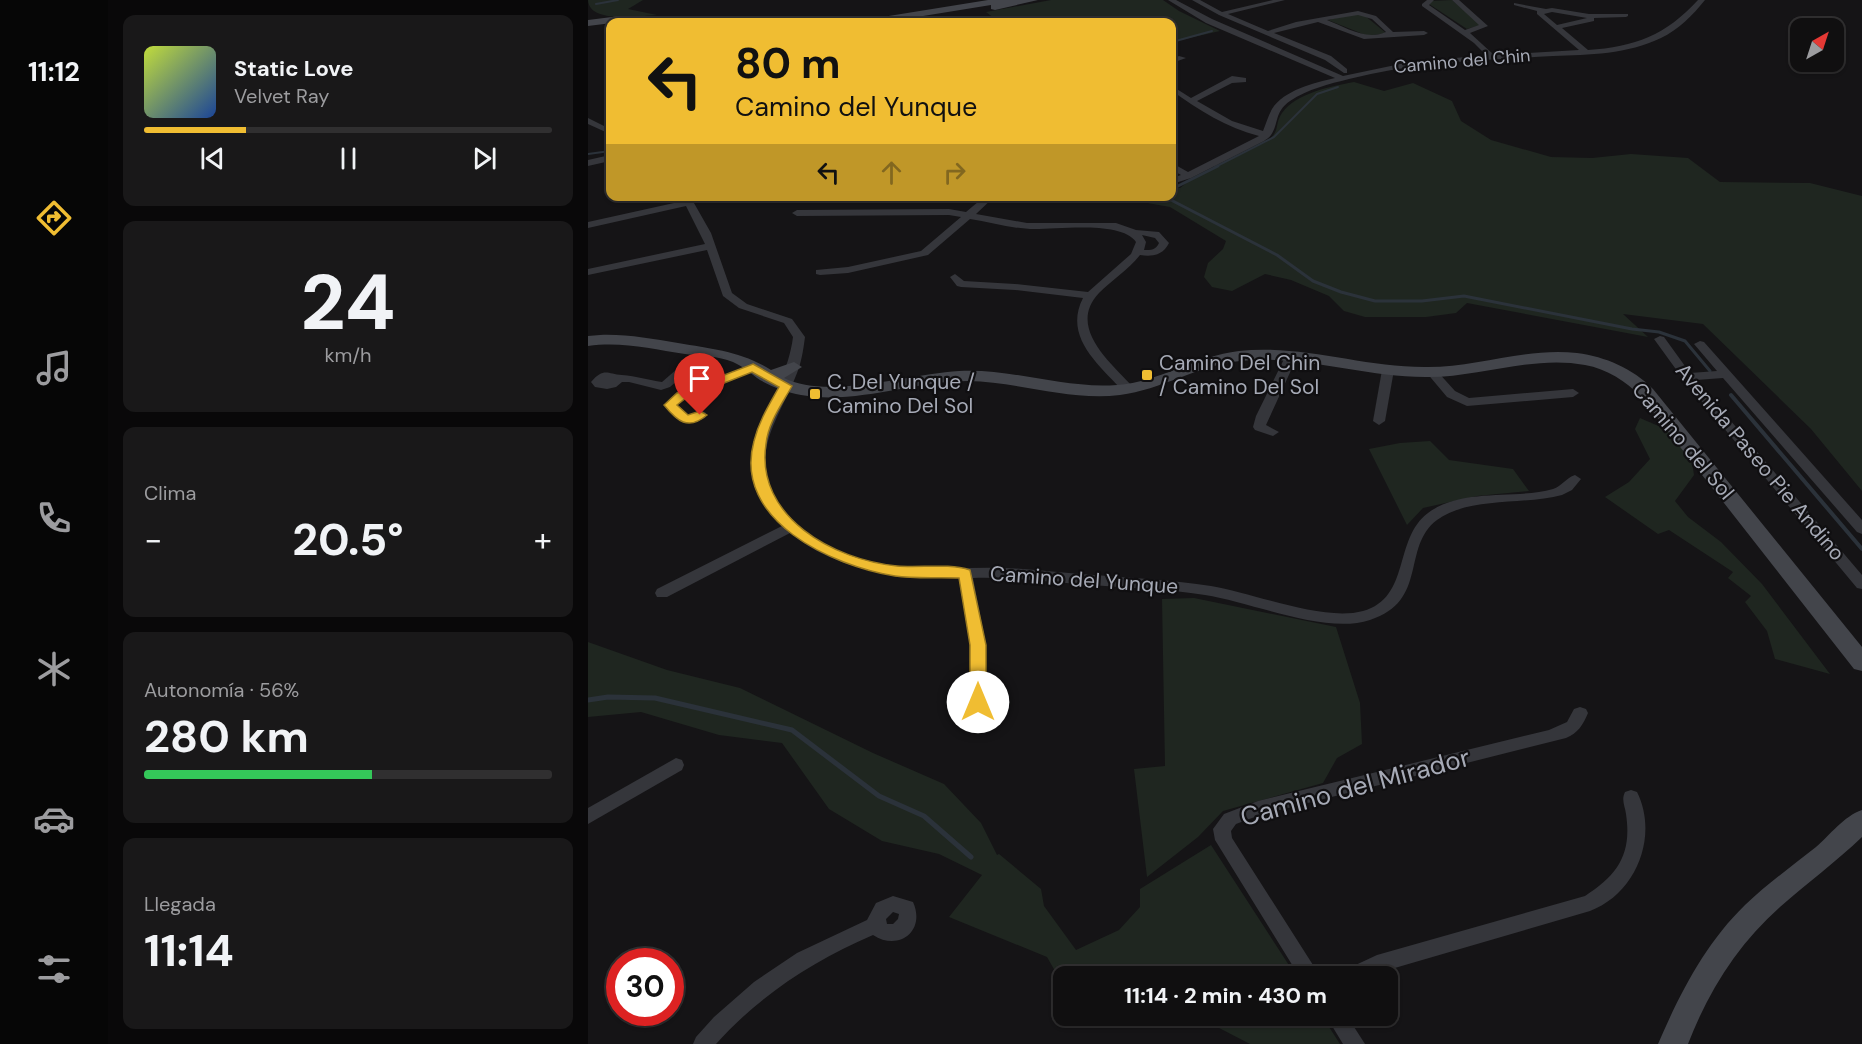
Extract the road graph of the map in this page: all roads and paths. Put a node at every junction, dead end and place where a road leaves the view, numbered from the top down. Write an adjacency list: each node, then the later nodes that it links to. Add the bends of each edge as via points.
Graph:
1 (1006, 0): 10 (street)
2 (1033, 0): 22 (street)
3 (1172, 0): 36 (street, via 1231,30 1231,37 1287,61 1309,63)
4 (1183, 0): 36 (street)
5 (1195, 0): 19 (street)
6 (1273, 0): 7 (street)
7 (1281, 0): 13 (street)
8 (1431, 0): 28 (street, via 1424,5)
9 (1455, 0): 28 (street, via 1484,25)
10 (992, 1): 22 (street)
11 (1690, 1): 12 (street)
12 (1701, 1): 32 (street, Camino del Chin, via 1675,28 1660,36 1631,46)
13 (1266, 2): 19 (street)
14 (1516, 4): 16 (street)
15 (1372, 7): 18 (street)
16 (1544, 11): 21 (street); 27 (street, via 1539,14)
17 (588, 12): 25 (street, via 594,18)
18 (1360, 12): 23 (street); 31 (street, via 1370,15)
19 (1221, 14): 29 (street)
20 (1626, 15): 21 (street)
21 (1589, 16): 27 (street, via 1591,20 1587,22)
22 (920, 18)
23 (1320, 20): 29 (street); 31 (street, via 1365,37)
24 (606, 22): 25 (street)
25 (590, 23): 26 (street)
26 (606, 24)
27 (1555, 27): 32 (street)
28 (1465, 32): 33 (street)
29 (1268, 33): 36 (street, via 1328,58 1338,64)
30 (1424, 33): 31 (street)
31 (1389, 34)
32 (1586, 52): 33 (street, Camino del Chin)
33 (1492, 57): 36 (street, Camino del Chin, via 1417,62)
34 (1182, 58): 35 (street)
35 (1176, 60)
36 (1343, 75): 43 (street, Camino del Chin, via 1281,103)
37 (1234, 81): 39 (street)
38 (1176, 91): 39 (street)
39 (1191, 101): 42 (street)
40 (588, 121): 41 (street)
41 (606, 130)
42 (1246, 131): 43 (street); 44 (street)
43 (1267, 135): 44 (street)
44 (1258, 141): 48 (street)
45 (606, 159): 46 (street)
46 (588, 163)
47 (1176, 168): 48 (street)
48 (1188, 176): 49 (street)
49 (1176, 180)
50 (683, 201): 55 (street)
51 (688, 201): 57 (street, Camino del Yunque)
52 (986, 201): 54 (street)
53 (796, 213): 54 (street, via 926,210)
54 (970, 216): 56 (street, via 1034,226 1110,226); 60 (street, via 924,253 848,270)
55 (588, 225)
56 (1134, 233): 58 (street, via 1141,242); 58 (street, via 1153,234 1164,242 1157,252)
57 (711, 246): 59 (street); 68 (street, Camino del Yunque, via 730,298 782,318 795,329 799,342)
58 (1134, 256): 62 (street)
59 (588, 272)
60 (820, 272)
61 (955, 278): 62 (street, via 961,284)
62 (1091, 296): 76 (street, via 1081,315 1082,331)
63 (1660, 339): 73 (street, Avenida Paseo Pie Andino)
64 (588, 341): 66 (street, Camino del Sol, via 618,338)
65 (1700, 344): 72 (street, Avenida Paseo Pie Andino)
66 (704, 351): 70 (street, Camino del Sol, via 735,358); 74 (street, via 666,385)
67 (1292, 355): 69 (street, Camino del Sol); 76 (street, Camino del Sol, via 1222,358); 80 (street, via 1259,427)
68 (794, 368): 70 (street, via 780,374); 75 (street, Camino del Yunque)
69 (1388, 370): 71 (street, Camino del Sol); 79 (street)
70 (759, 372): 75 (street, Camino del Sol); 78 (street, via 681,396 670,405 687,420)
71 (1432, 372): 77 (street, via 1451,394 1467,402); 87 (street, Camino del Sol, via 1566,357 1602,364 1631,378)
72 (1725, 374): 73 (street); 83 (street, Avenida Paseo Pie Andino)
73 (1687, 377): 85 (street, Avenida Paseo Pie Andino)
74 (618, 379)
75 (786, 386): 76 (street, Camino del Sol, via 842,391 968,376 1082,390); 82 (street, Camino del Yunque, via 764,428 757,464 765,495)
76 (1128, 389)
77 (1572, 393)
78 (700, 415)
79 (1379, 421)
80 (1273, 432)
81 (1575, 479): 84 (street, Camino del Yunque, via 1557,492 1463,505 1436,514 1420,530 1400,594 1387,607 1360,618 1329,618 1176,586)
82 (791, 527): 84 (street, Camino del Yunque, via 820,548 860,564 896,571); 86 (street)
83 (1862, 529)
84 (965, 573): 89 (street, via 978,645 978,702)
85 (1862, 584)
86 (662, 593)
87 (1862, 663)
88 (1580, 713): 96 (street, Camino del Mirador, via 1577,724 1569,731 1258,808 1230,819 1222,830 1224,840)
89 (967, 720)
90 (676, 765): 92 (street)
91 (1631, 797): 97 (street, via 1638,819 1637,843 1630,865 1607,893 1590,903)
92 (588, 817)
93 (1862, 821): 94 (street)
94 (1852, 838): 101 (street, via 1771,899 1737,932 1692,1000)
95 (876, 925): 99 (street, via 785,970 745,1000)
96 (1304, 966)
97 (1373, 966)
98 (1343, 1026): 100 (street)
99 (703, 1044)
100 (1355, 1044)
101 (1673, 1044)

